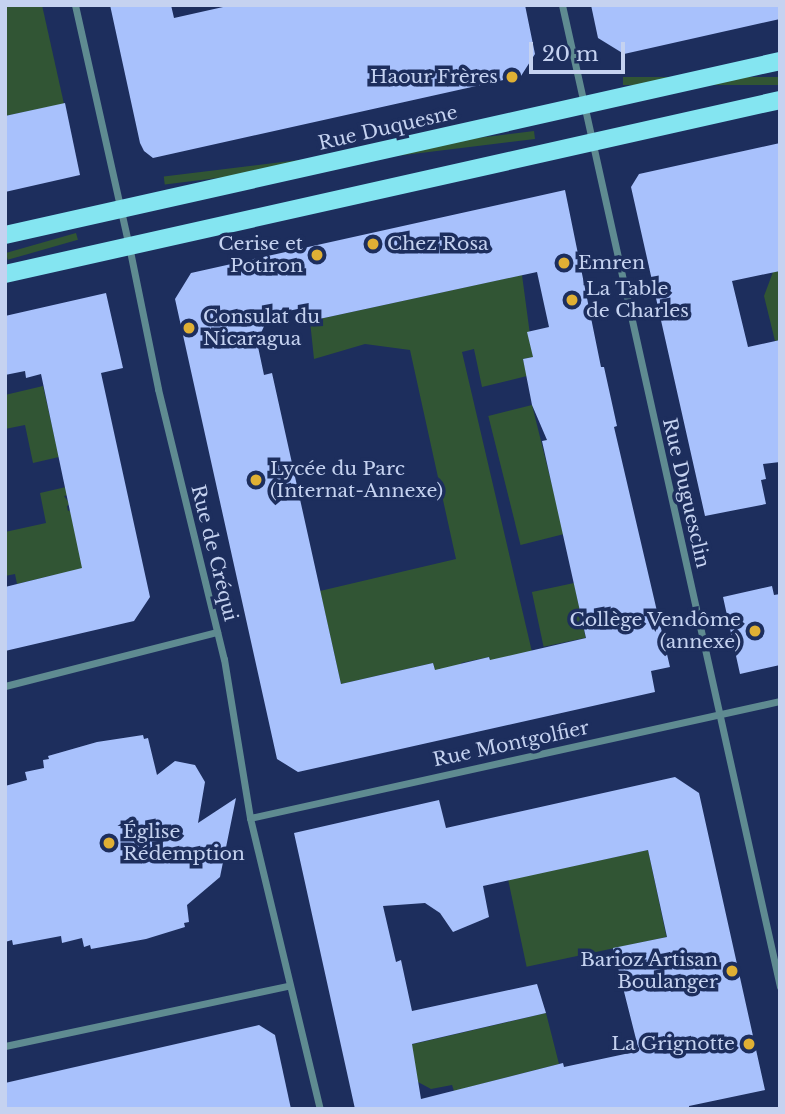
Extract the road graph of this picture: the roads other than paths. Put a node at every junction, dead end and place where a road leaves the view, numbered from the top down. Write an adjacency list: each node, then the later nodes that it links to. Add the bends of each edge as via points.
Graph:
1 (75, 5): 7 (street, Rue de Créqui)
2 (562, 5): 5 (street, Rue Duguesclin)
3 (780, 61): 5 (main road, Rue Duquesne)
4 (780, 100): 6 (main road)
5 (584, 106): 6 (street, Rue Duguesclin); 7 (main road, Rue Duquesne)
6 (592, 142): 9 (main road); 14 (street, Rue Duguesclin)
7 (121, 209): 8 (main road, Rue Duquesne); 9 (street, Rue de Créqui)
8 (5, 235)
9 (129, 246): 10 (main road); 11 (street, Rue de Créqui, via 158,389)
10 (5, 274)
11 (217, 632): 12 (street); 15 (street, Rue de Créqui)
12 (5, 686)
13 (780, 701): 14 (street, Rue Montgolfier)
14 (720, 714): 15 (street, Rue Montgolfier); 17 (street, Rue Duguesclin)
15 (250, 818): 16 (street, Rue de Créqui)
16 (288, 986): 18 (street); 19 (street, Rue de Créqui)
17 (780, 987)
18 (5, 1046)
19 (320, 1109)

